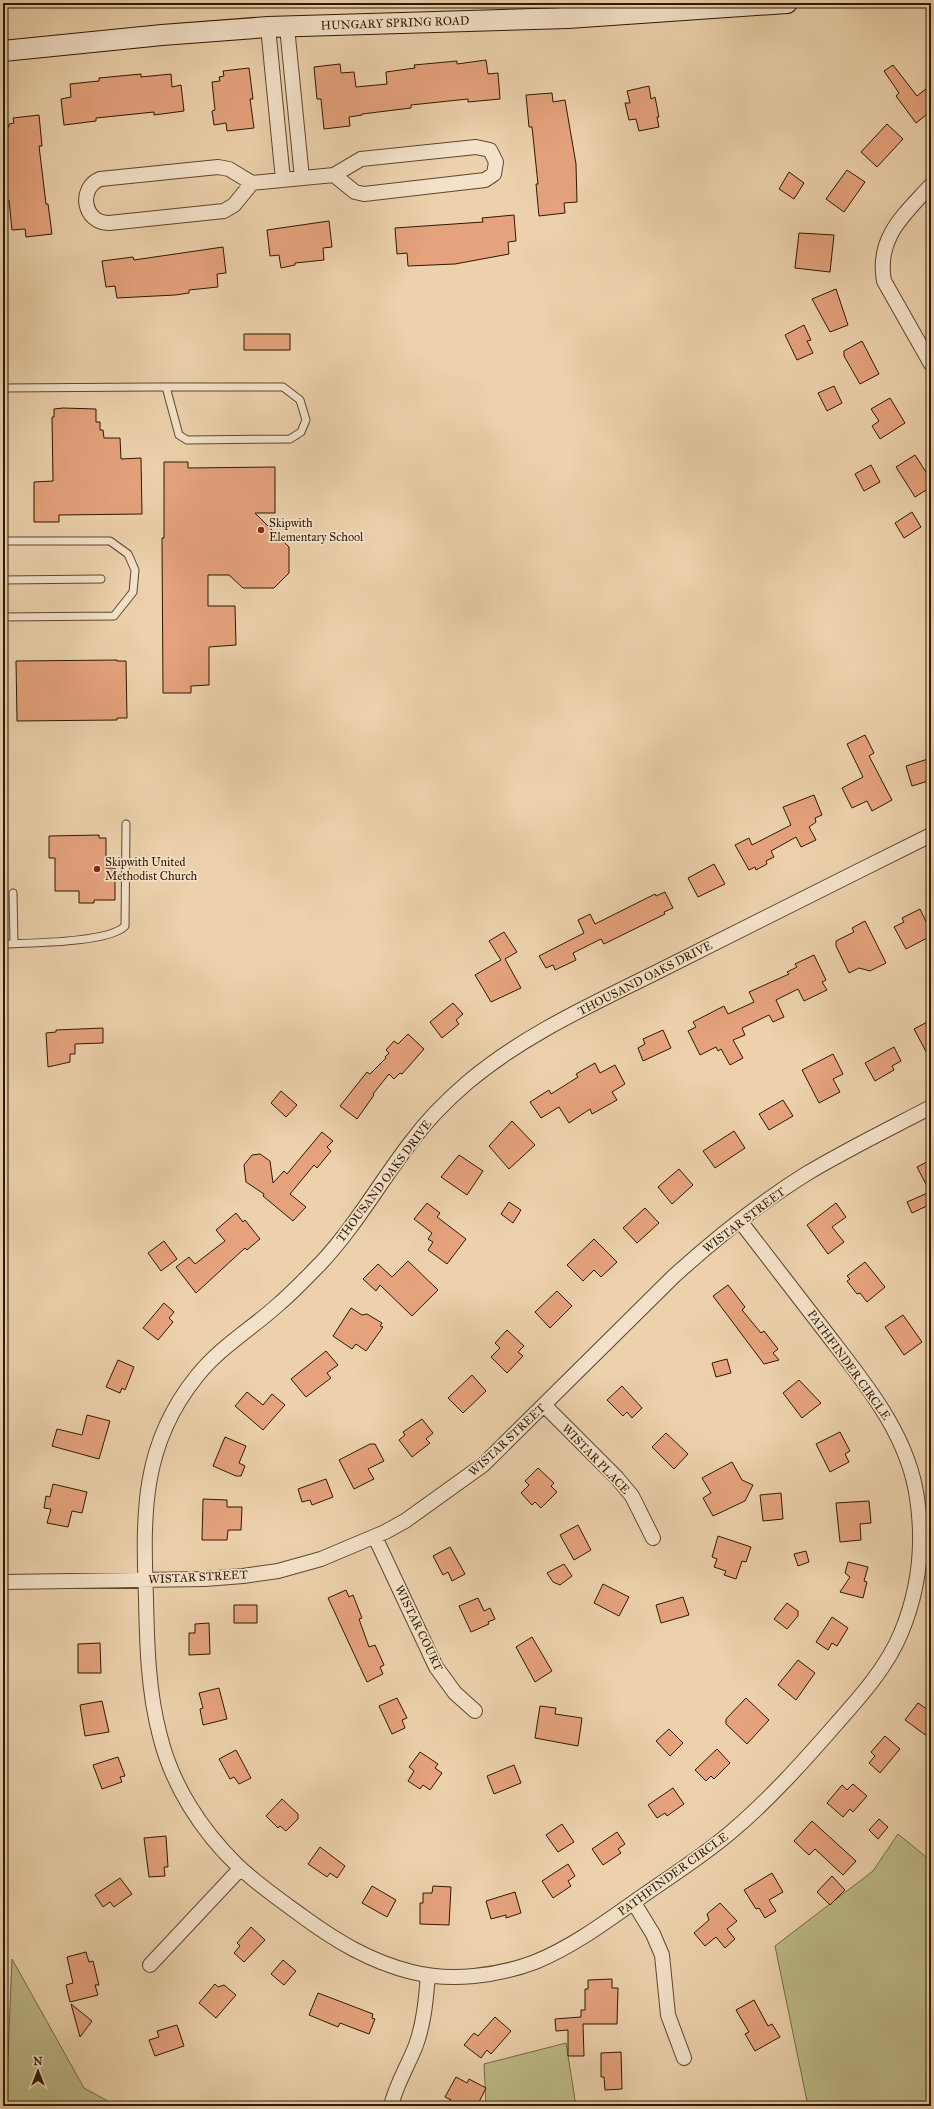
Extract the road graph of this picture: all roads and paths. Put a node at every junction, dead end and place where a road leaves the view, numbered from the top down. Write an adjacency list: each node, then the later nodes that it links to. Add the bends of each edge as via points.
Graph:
1 (788, 3): 2 (main road, HUNGARY SPRING ROAD)
2 (567, 10): 3 (main road, HUNGARY SPRING ROAD)
3 (277, 27): 4 (main road, HUNGARY SPRING ROAD, via 162,35); 6 (street); 7 (street)
4 (3, 52)
5 (334, 174): 5 (street, via 355,192 364,194 485,180 494,174 496,162 490,150 476,147 361,159); 6 (street)
6 (302, 178): 7 (street)
7 (284, 180): 8 (street)
8 (252, 183): 8 (street, via 229,169 210,168 100,179 90,186 86,200 87,208 95,219 108,223 224,211 234,205)
9 (931, 185): 10 (street, via 894,227 883,254 882,271 884,281)
10 (931, 364)
11 (166, 387): 11 (lane, via 179,435 187,440 290,439 301,432 306,420 300,400 283,387); 12 (lane)
12 (3, 388)
13 (3, 541): 16 (lane, via 110,541 128,554 135,570 134,592 114,616)
14 (101, 579): 15 (lane)
15 (3, 580)
16 (3, 618)
17 (126, 824): 20 (lane, via 125,926 120,931 81,940)
18 (931, 835): 27 (street, THOUSAND OAKS DRIVE, via 558,1022 511,1049 464,1086 412,1140 355,1223 325,1259 279,1304 212,1359 177,1404 153,1461 145,1504)
19 (12, 893): 20 (lane)
20 (14, 943): 21 (lane)
21 (3, 944)
22 (931, 1107): 23 (street, WISTAR STREET, via 806,1174)
23 (740, 1221): 24 (street, WISTAR STREET, via 674,1276); 31 (street, PATHFINDER CIRCLE, via 850,1363 876,1399 898,1437 910,1467 918,1501 920,1541 916,1587 900,1635 892,1650 871,1683 825,1737 729,1834)
24 (544, 1405): 25 (street, WISTAR STREET, via 465,1480 406,1521); 26 (street, WISTAR PLACE, via 632,1496)
25 (375, 1537): 27 (street, WISTAR STREET, via 321,1558 278,1570 205,1579); 29 (street, WISTAR COURT, via 436,1667 454,1693)
26 (653, 1538)
27 (145, 1580): 28 (street, WISTAR STREET); 30 (street, PATHFINDER CIRCLE, via 150,1689 161,1743 187,1802 221,1849)
28 (3, 1582)
29 (475, 1711)
30 (240, 1869): 32 (street); 33 (street, PATHFINDER CIRCLE, via 332,1938 356,1952 383,1963)
31 (634, 1903): 33 (street, PATHFINDER CIRCLE, via 568,1946 521,1967 479,1975); 34 (street, via 653,1934 662,1955 668,2015)
32 (150, 1965)
33 (428, 1975): 35 (street, via 425,2013 416,2045)
34 (684, 2058)
35 (391, 2106)

